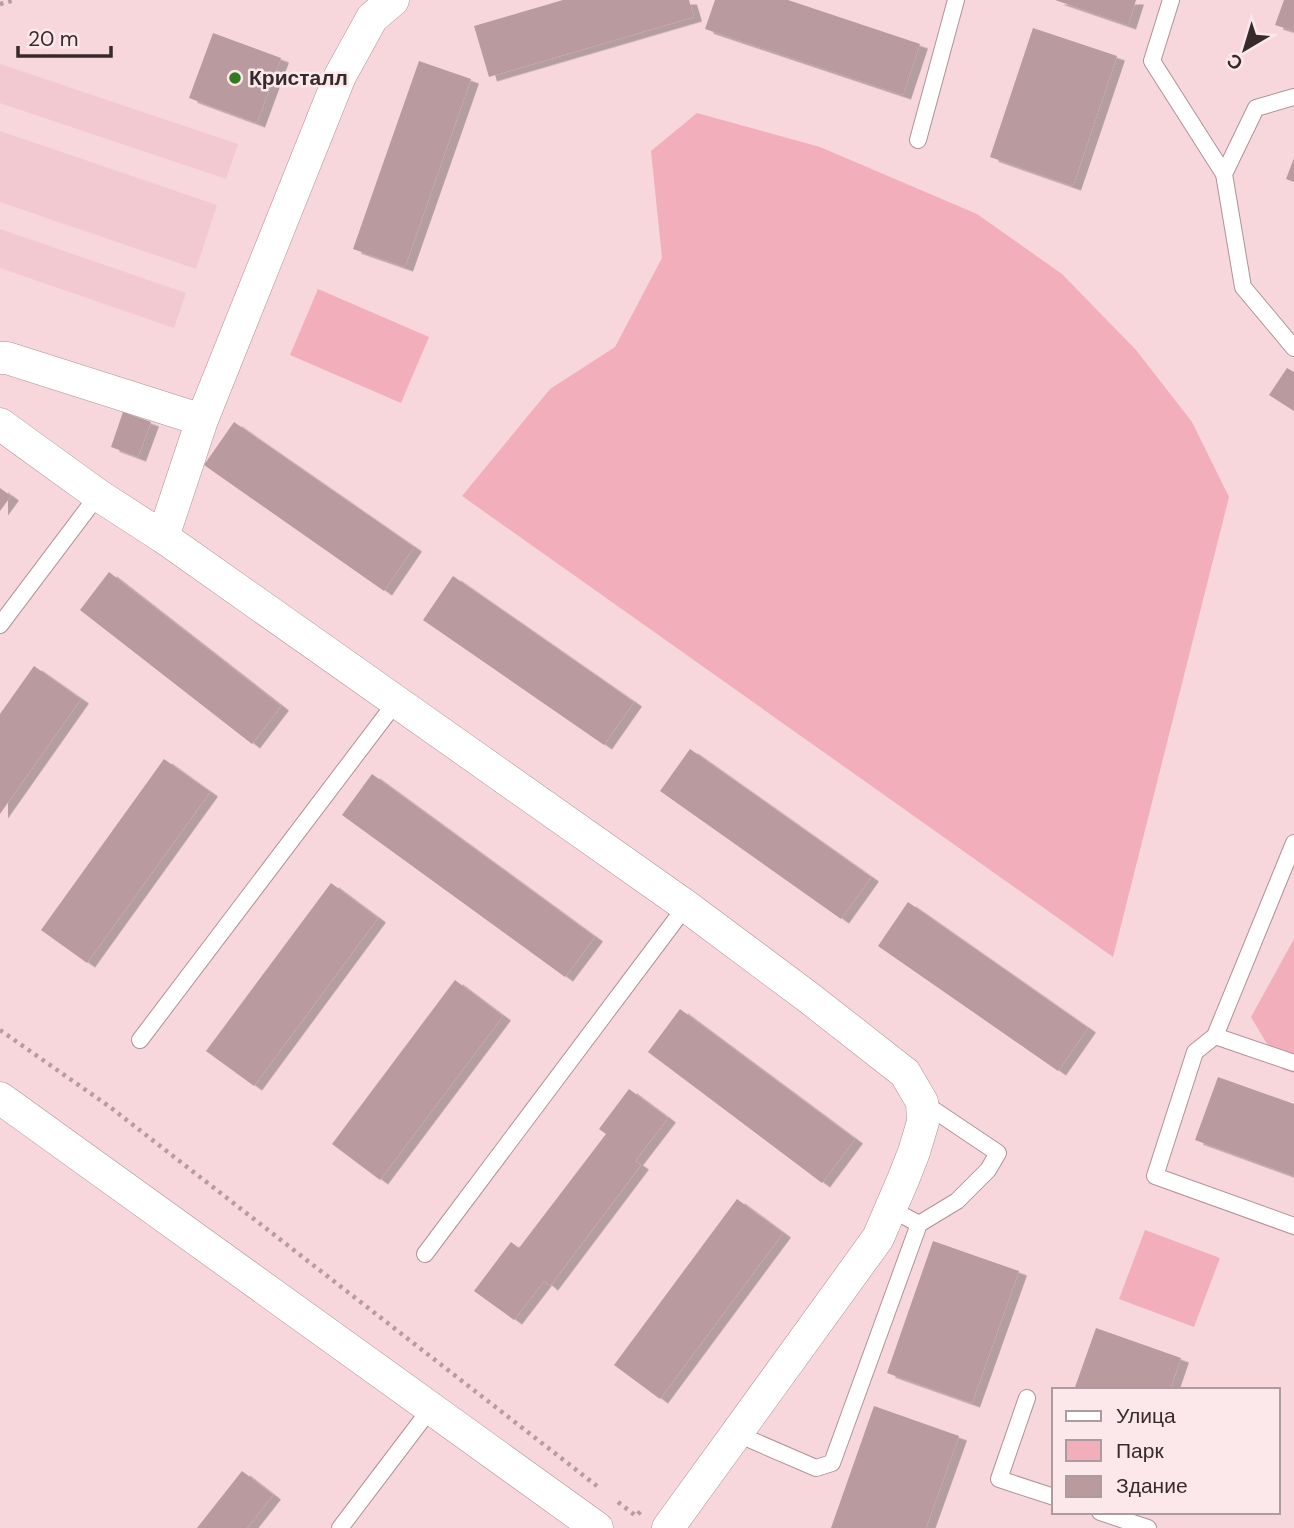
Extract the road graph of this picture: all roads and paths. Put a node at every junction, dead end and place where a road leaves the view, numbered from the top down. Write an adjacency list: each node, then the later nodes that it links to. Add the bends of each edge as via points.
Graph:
1 (15, 0): 5 (path)
2 (393, 0): 11 (street, via 372,18 340,76)
3 (956, 0): 7 (lane)
4 (1171, 0): 8 (lane, via 1152,61)
5 (0, 4)
6 (1294, 97): 8 (lane, via 1256,108)
7 (918, 140)
8 (1224, 174): 9 (lane, via 1243,287)
9 (1294, 348)
10 (0, 358): 11 (street)
11 (202, 420): 14 (street)
12 (0, 424): 13 (street)
13 (98, 495): 14 (street); 15 (lane)
14 (163, 537): 16 (street)
15 (0, 625)
16 (396, 702): 18 (street); 21 (lane)
17 (1294, 843): 20 (lane)
18 (686, 906): 24 (street, via 905,1073); 28 (lane)
19 (0, 1030): 32 (path, via 110,1107)
20 (1215, 1036): 22 (lane); 27 (lane, via 1195,1052 1155,1176)
21 (140, 1040)
22 (1294, 1063)
23 (0, 1098): 30 (street)
24 (922, 1102): 25 (street, via 923,1122); 26 (lane, via 998,1153 988,1170 957,1200)
25 (891, 1209): 26 (lane); 31 (street, via 878,1238)
26 (919, 1224): 31 (lane, via 832,1463 816,1468)
27 (1294, 1226)
28 (425, 1254)
29 (1027, 1398): 33 (lane, via 999,1479)
30 (431, 1408): 37 (lane); 38 (street)
31 (735, 1433): 39 (street)
32 (603, 1491)
33 (1052, 1496)
34 (614, 1499): 35 (path, via 636,1516)
35 (643, 1508)
36 (1106, 1514): 40 (lane)
37 (340, 1528)
38 (597, 1528)
39 (668, 1528)
40 (1148, 1528)

